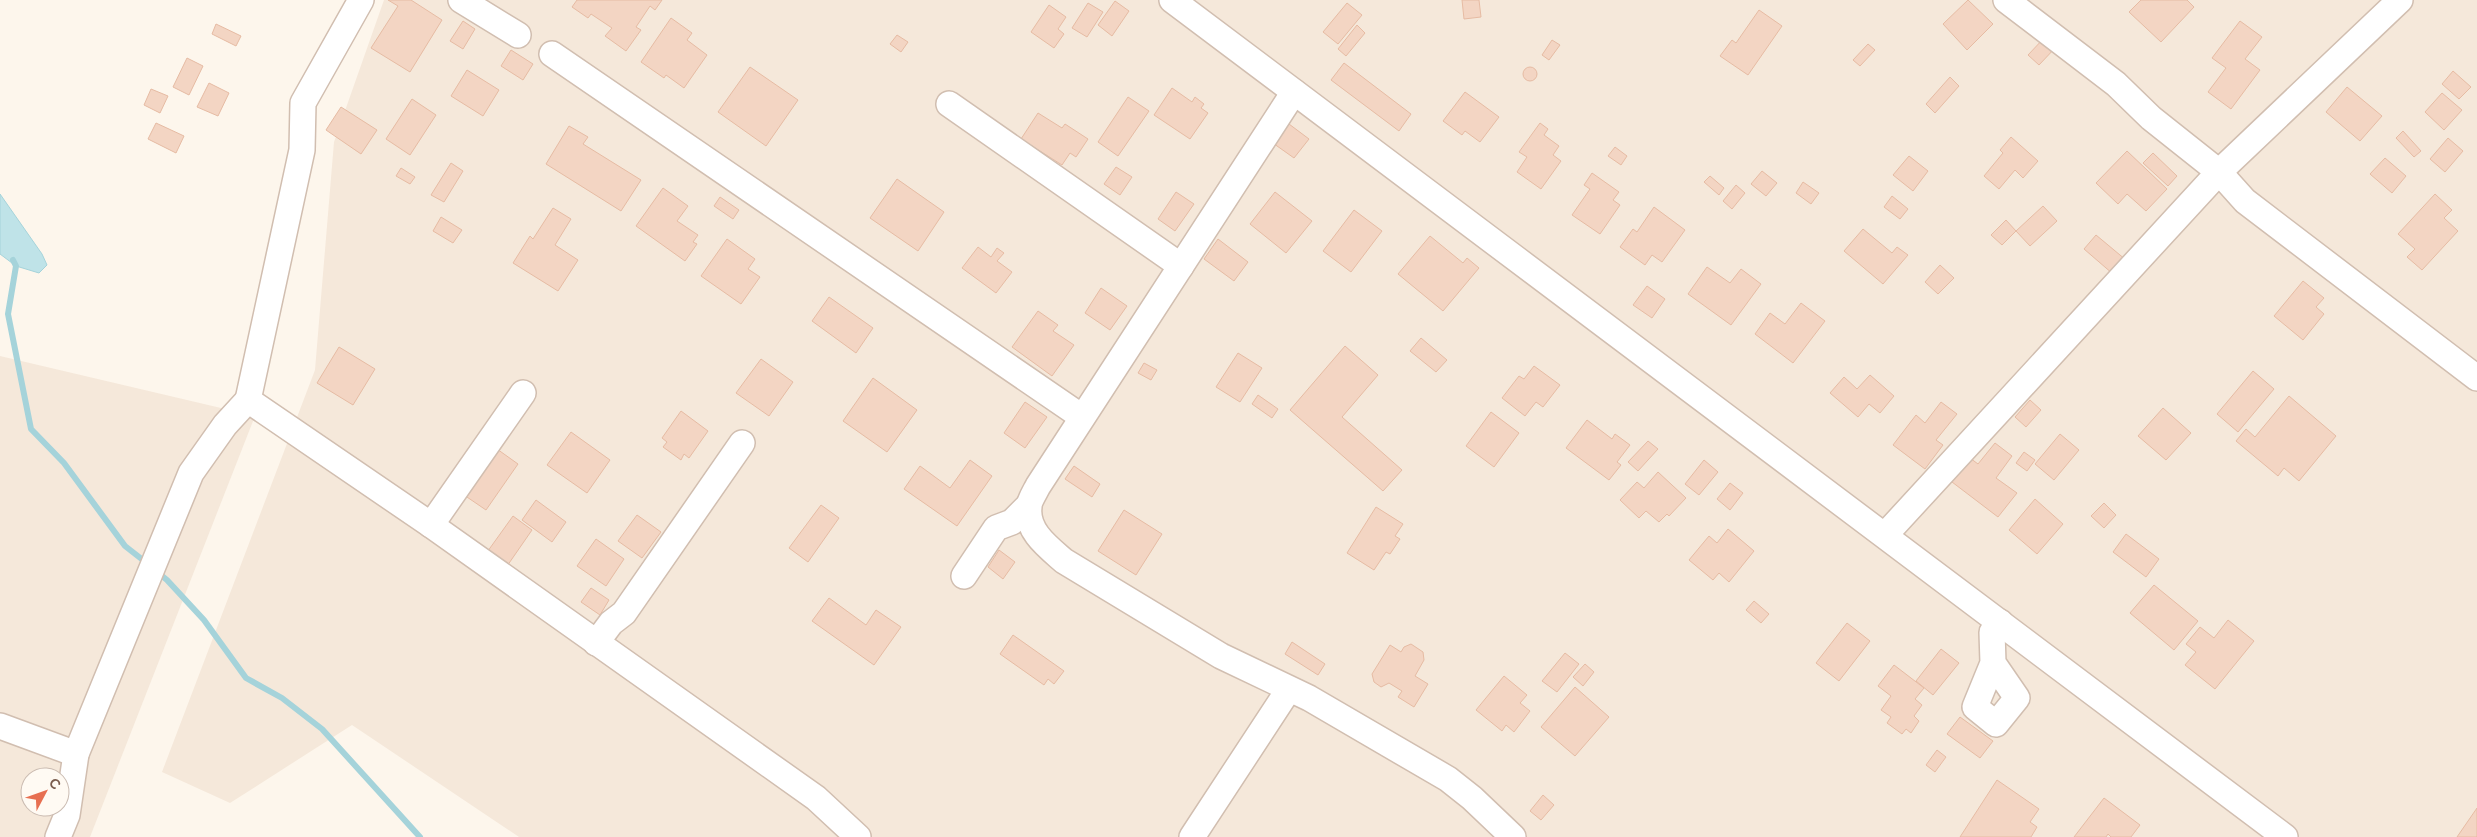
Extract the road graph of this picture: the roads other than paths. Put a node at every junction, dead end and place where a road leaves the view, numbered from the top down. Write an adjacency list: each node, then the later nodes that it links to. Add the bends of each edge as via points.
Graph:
1 (361, 0): 14 (street, via 303,103 302,150)
2 (461, 0): 6 (street)
3 (1172, 0): 8 (street)
4 (2006, 0): 10 (street, via 2116,84 2150,118)
5 (2400, 0): 10 (street)
6 (518, 34)
7 (552, 54): 15 (street)
8 (1294, 92): 11 (street); 19 (street)
9 (949, 104): 11 (street)
10 (2219, 172): 12 (street, via 2245,201); 19 (street)
11 (1181, 266): 15 (street)
12 (2477, 378)
13 (523, 393): 18 (street)
14 (248, 400): 18 (street); 26 (street, via 190,473)
15 (1082, 417): 17 (street)
16 (742, 443): 22 (street, via 624,613 611,623)
17 (1028, 506): 20 (street, via 1012,522 996,528); 24 (street, via 1030,525 1042,542 1064,561 1221,656)
18 (431, 526): 22 (street)
19 (1885, 535): 21 (street)
20 (964, 576)
21 (2000, 622): 23 (street, via 1992,632); 31 (street)
22 (596, 643): 28 (street, via 816,798)
23 (1993, 663)
24 (1290, 689): 29 (street); 30 (street, via 1448,780)
25 (0, 726): 26 (street)
26 (76, 754): 27 (street, via 67,815)
27 (58, 837)
28 (858, 837)
29 (1192, 837)
30 (1513, 837)
31 (2285, 837)

